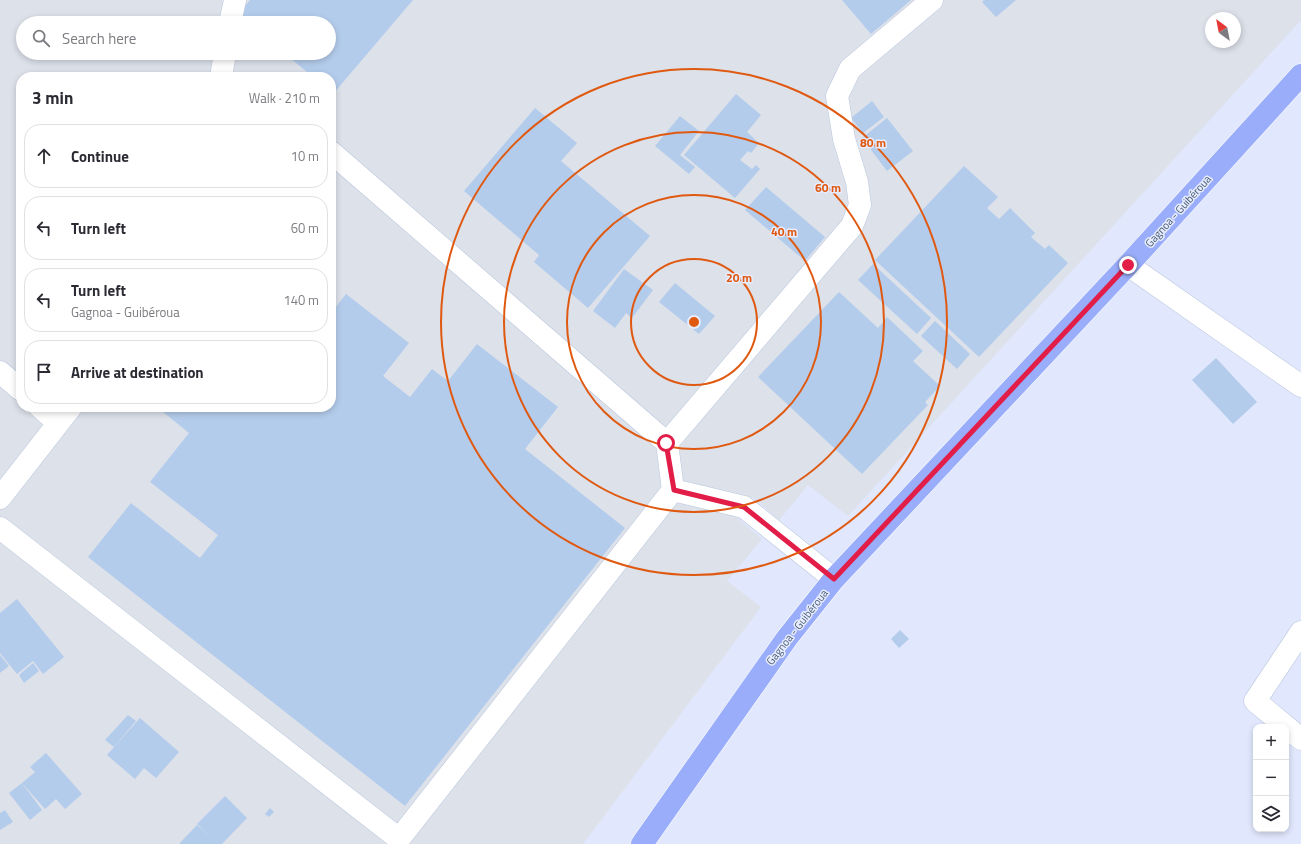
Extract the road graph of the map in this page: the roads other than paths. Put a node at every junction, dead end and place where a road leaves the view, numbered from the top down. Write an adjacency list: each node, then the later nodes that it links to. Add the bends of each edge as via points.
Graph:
1 (235, 0): 3 (street)
2 (932, 0): 13 (street, via 850,69 837,96 844,139 857,182 860,205 852,226)
3 (232, 16)
4 (224, 60): 5 (street)
5 (222, 72)
6 (1301, 75): 8 (main road, Gagnoa - Guibéroua)
7 (336, 156): 13 (street)
8 (1128, 265): 11 (street); 17 (main road, Gagnoa - Guibéroua)
9 (0, 372): 10 (street)
10 (16, 386)
11 (1301, 386)
12 (65, 415): 15 (street)
13 (666, 443): 14 (street)
14 (674, 490): 16 (street, via 399,839); 17 (street, via 744,507)
15 (0, 498)
16 (0, 528)
17 (834, 579): 20 (main road, Gagnoa - Guibéroua, via 787,638)
18 (1301, 632): 19 (street, via 1255,701)
19 (1301, 739)
20 (642, 844)

